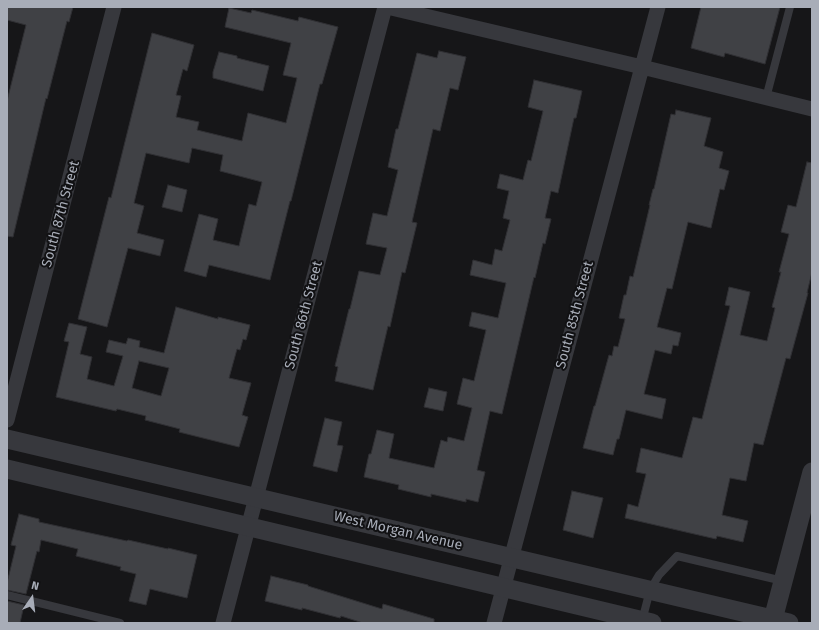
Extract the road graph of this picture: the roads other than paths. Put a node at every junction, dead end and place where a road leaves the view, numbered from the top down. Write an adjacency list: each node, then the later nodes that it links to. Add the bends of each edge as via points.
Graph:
1 (114, 7): 8 (street, South 87th Street)
2 (386, 7): 5 (street); 12 (street, South 86th Street)
3 (658, 7): 5 (street, South 85th Street)
4 (790, 7): 6 (lane)
5 (642, 67): 6 (street); 14 (street, South 85th Street)
6 (766, 98): 7 (street)
7 (812, 109)
8 (7, 420)
9 (7, 439): 12 (street, West Morgan Avenue)
10 (7, 469): 13 (street)
11 (812, 472): 15 (street)
12 (256, 498): 13 (street, South 86th Street); 14 (street, West Morgan Avenue)
13 (249, 526): 16 (street); 22 (street, South 86th Street)
14 (511, 557): 16 (street, South 85th Street); 17 (street, West Morgan Avenue)
15 (783, 581): 17 (lane, via 677,556 659,575); 20 (street)
16 (503, 588): 19 (street); 23 (street, South 85th Street)
17 (650, 590): 19 (lane); 20 (street, West Morgan Avenue)
18 (7, 595): 21 (lane)
19 (647, 622)
20 (778, 622)
21 (120, 623)
22 (223, 623)
23 (494, 623)

